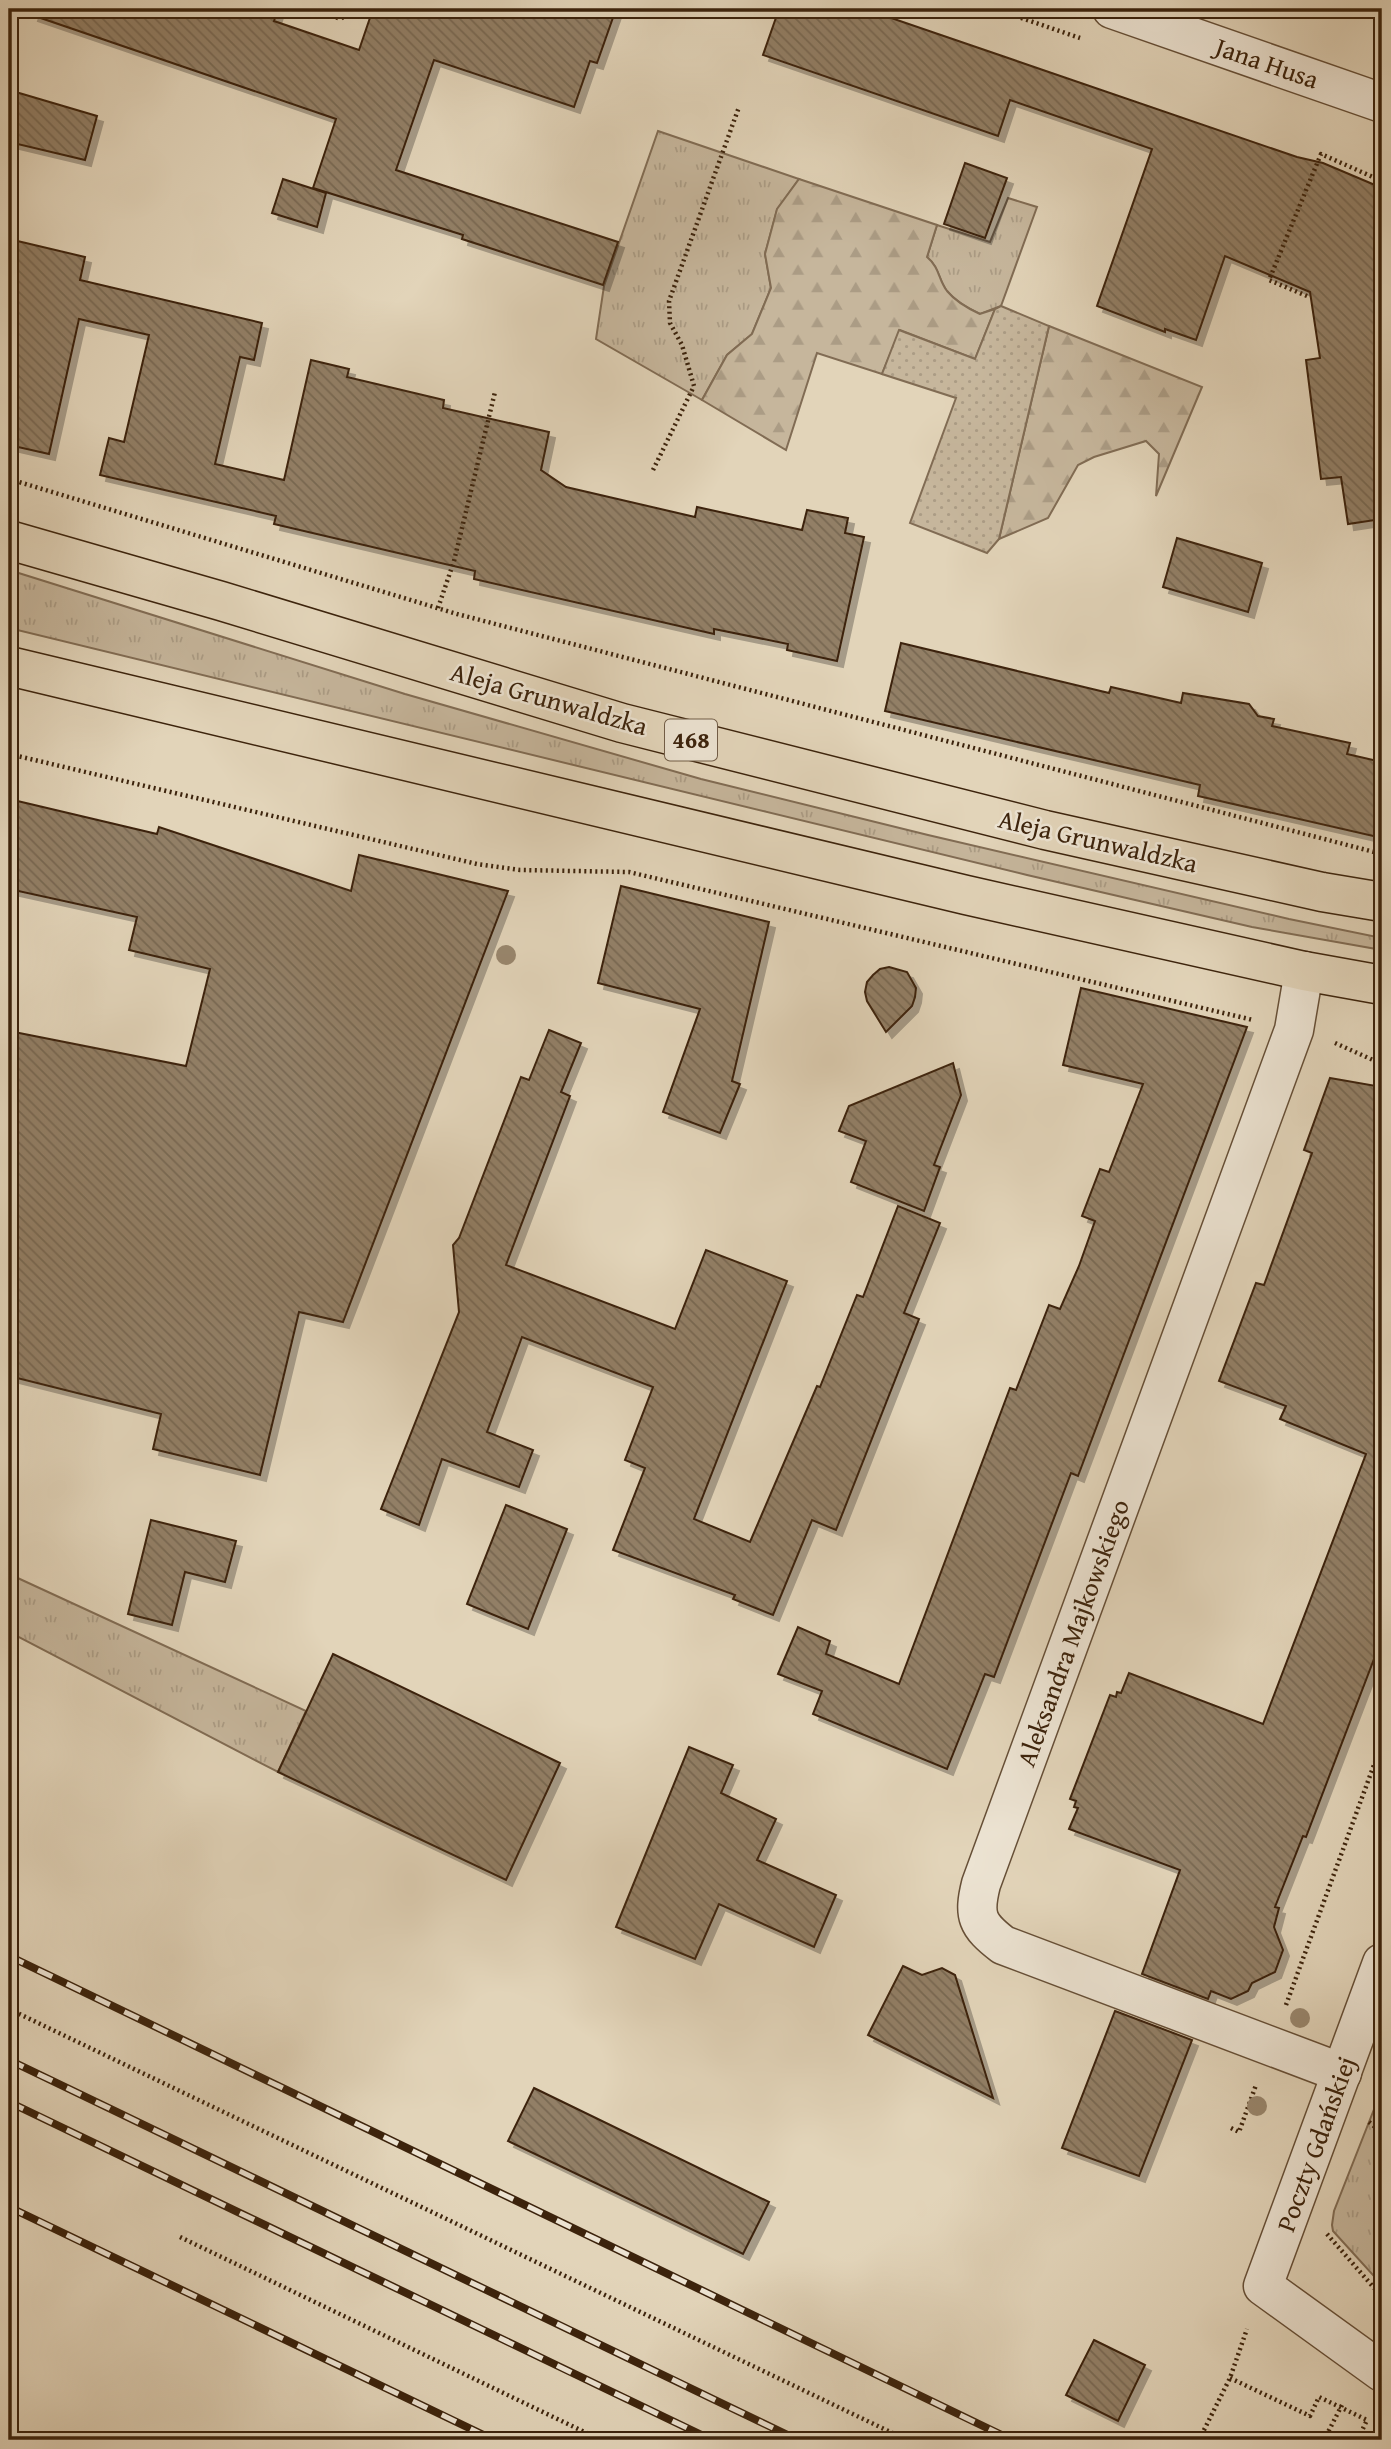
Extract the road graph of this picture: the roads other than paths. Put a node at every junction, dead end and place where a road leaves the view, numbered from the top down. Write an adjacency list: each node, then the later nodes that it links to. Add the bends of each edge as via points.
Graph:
1 (1112, 9): 2 (street, Jana Husa)
2 (1382, 103)
3 (9, 540): 5 (main road, Aleja Grunwaldzka / 468, via 622,723 1045,830)
4 (9, 666): 6 (main road, via 966,895)
5 (1382, 902)
6 (1304, 971): 7 (main road); 9 (street, Aleksandra Majkowskiego, via 1294,1030 976,1905 978,1920 1003,1945)
7 (1382, 985)
8 (1380, 1976): 9 (street, Poczty Gdańskiej)
9 (1342, 2073): 10 (street, Poczty Gdańskiej, via 1263,2286)
10 (1382, 2372)

